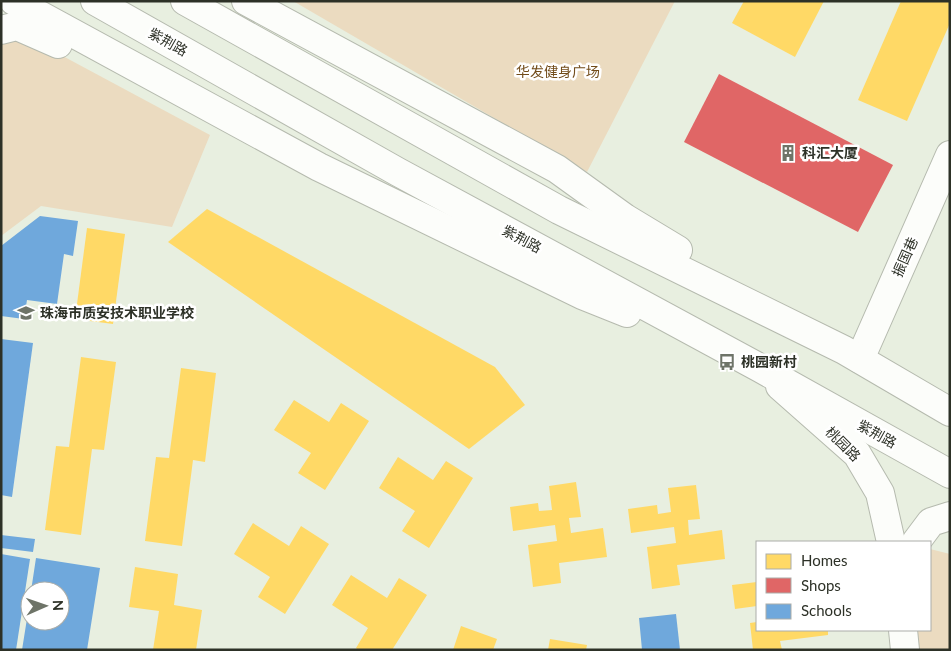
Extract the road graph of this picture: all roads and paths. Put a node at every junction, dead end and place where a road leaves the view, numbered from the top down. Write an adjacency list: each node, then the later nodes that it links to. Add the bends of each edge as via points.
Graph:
1 (95, 1): 11 (main road, 紫荆路, via 398,172)
2 (185, 1): 10 (main road, via 559,210)
3 (246, 1): 7 (main road)
4 (282, 1): 7 (main road)
5 (19, 4): 9 (main road, via 319,167)
6 (1, 30): 9 (main road, via 17,26 80,54 283,164)
7 (387, 77): 10 (main road, via 557,169 625,218)
8 (950, 155): 10 (main road, 振国巷)
9 (411, 212): 11 (main road, via 582,295)
10 (852, 354): 12 (main road)
11 (760, 368): 13 (main road, 紫荆路); 15 (main road, 桃园路, via 857,454 880,493)
12 (950, 412)
13 (950, 474)
14 (950, 516): 16 (main road, via 931,522)
15 (891, 541)
16 (917, 541)
17 (903, 631): 18 (main road)
18 (904, 650)

